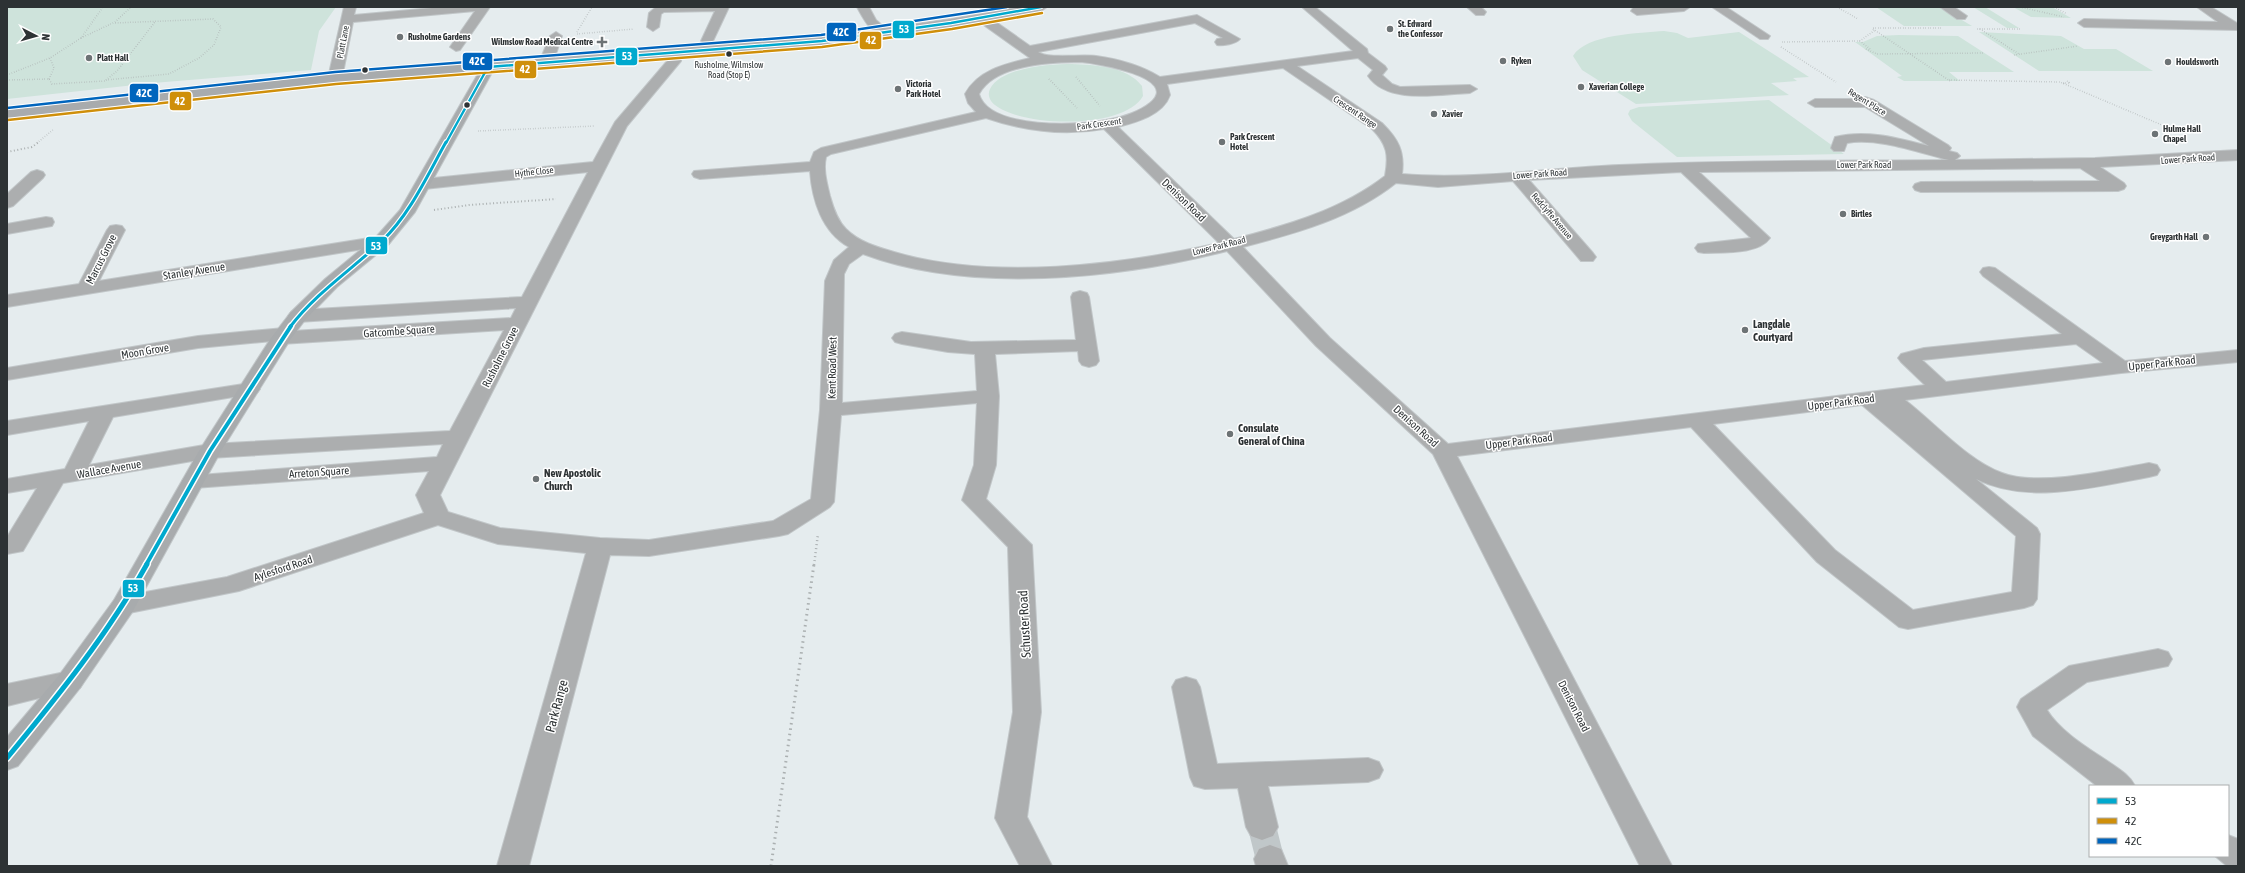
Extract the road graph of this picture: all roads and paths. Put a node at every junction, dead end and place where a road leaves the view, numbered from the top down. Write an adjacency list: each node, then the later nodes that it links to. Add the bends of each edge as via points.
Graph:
1 (103, 7): 38 (path)
2 (131, 7): 25 (path, via 123,18)
3 (484, 7): 17 (street); 43 (street)
4 (592, 7): 34 (path)
5 (723, 7): 28 (street, via 661,10 655,13); 39 (street)
6 (879, 7): 15 (street)
7 (1041, 7): 21 (main road)
8 (1308, 7): 46 (street)
9 (1684, 7): 16 (street)
10 (1718, 7): 37 (street)
11 (1837, 7): 18 (path)
12 (1946, 7): 20 (street)
13 (2020, 7): 22 (path)
14 (2203, 7): 30 (street)
15 (863, 8): 33 (street, via 871,22)
16 (1637, 11)
17 (349, 13): 60 (street, Platt Lane)
18 (1851, 14): 19 (path); 23 (path)
19 (1854, 14)
20 (1961, 16)
21 (982, 18): 33 (main road); 53 (street)
22 (2069, 18)
23 (1858, 19)
24 (155, 22): 25 (path); 63 (path, via 117,71); 63 (path, via 213,19 221,27 214,45 199,58 169,74)
25 (115, 23): 38 (path)
26 (2084, 23): 30 (street)
27 (1164, 25): 35 (street); 53 (street); 58 (street, via 1197,19 1234,39 1217,43 1244,55)
28 (653, 27): 34 (path)
29 (1871, 27): 32 (path)
30 (2235, 28)
31 (1980, 29): 50 (path)
32 (1875, 30): 40 (path); 49 (path)
33 (885, 33): 48 (main road)
34 (576, 34): 36 (path)
35 (1182, 35)
36 (556, 36): 55 (street)
37 (1764, 36): 68 (path, Regent Place)
38 (81, 38): 52 (path)
39 (707, 41)
40 (1860, 41): 41 (path); 45 (path)
41 (1790, 42)
42 (2078, 46): 50 (path)
43 (456, 48)
44 (1866, 50): 45 (path)
45 (1871, 50): 49 (path, via 1877,54)
46 (1362, 53): 56 (street); 67 (street, via 1380,69 1375,76 1392,89)
47 (1984, 53): 49 (path)
48 (676, 54): 55 (main road); 75 (street, via 675,60)
49 (1910, 54): 66 (path, via 1950,80)
50 (2019, 54): 51 (path)
51 (2014, 55)
52 (50, 58): 59 (path); 61 (path, via 54,68)
53 (1033, 58): 54 (street, Park Crescent); 73 (street, Park Crescent, via 1004,69 979,82 973,89 974,104); 74 (path)
54 (1062, 59): 64 (street, Park Crescent, via 1124,65); 74 (path, via 1088,92)
55 (546, 63): 57 (main road)
56 (1285, 64): 58 (street); 89 (street, Crescent Range, via 1377,126 1389,138 1397,159)
57 (488, 67): 60 (highway); 90 (highway)
58 (1261, 67): 64 (street)
59 (7, 75)
60 (335, 78): 70 (highway)
61 (49, 79): 62 (path); 63 (path, via 52,84)
62 (7, 80)
63 (106, 80): 71 (path)
64 (1158, 81): 74 (street, Park Crescent, via 1163,89 1163,97 1157,104 1146,112)
65 (2067, 81): 66 (path, via 2070,83)
66 (2060, 82): 76 (path)
67 (1470, 89)
68 (1867, 102): 69 (street); 81 (street, Regent Place)
69 (1815, 104)
70 (84, 105): 71 (highway); 79 (path, via 32,147)
71 (69, 107): 72 (highway)
72 (7, 114)
73 (987, 114): 74 (street, Park Crescent, via 1001,120 1040,127); 84 (street, via 826,151 819,155)
74 (1107, 124): 99 (street, Denison Road)
75 (620, 125): 77 (path); 83 (street)
76 (2169, 128)
77 (477, 131)
78 (1839, 148): 81 (street, via 1840,140 1855,137 1891,142)
79 (7, 152)
80 (2238, 155): 82 (street, Lower Park Road)
81 (1966, 162): 82 (street, Lower Park Road); 85 (street, Lower Park Road)
82 (2083, 163): 91 (street, via 2118,186)
83 (599, 166): 90 (street, Hythe Close); 92 (street, Rusholme Grove)
84 (817, 166): 86 (street); 100 (street, via 826,209 836,228)
85 (1685, 167): 88 (street, Lower Park Road); 101 (street, via 1761,238 1759,242 1752,244)
86 (700, 174)
87 (37, 175): 93 (street)
88 (1517, 176): 89 (street, Lower Park Road, via 1438,182); 102 (street, Redclyffe Avenue)
89 (1393, 178): 99 (street, Lower Park Road, via 1369,196 1333,213)
90 (424, 184): 98 (highway, via 407,212)
91 (1921, 187)
92 (582, 197): 94 (path); 107 (street, Rusholme Grove)
93 (7, 203)
94 (434, 210)
95 (46, 222): 96 (street)
96 (7, 229)
97 (116, 230): 104 (street, Marcus Grove)
98 (382, 241): 104 (street, Stanley Avenue); 108 (highway)
99 (1230, 244): 100 (street, Lower Park Road, via 1122,265 1010,272 908,262); 127 (street, Denison Road, via 1323,342)
100 (862, 247): 121 (street, Kent Road West, via 844,258 835,270)
101 (1704, 248)
102 (1587, 257)
103 (1989, 272): 112 (street)
104 (86, 288): 106 (street, Stanley Avenue)
105 (1080, 297): 113 (street, via 1088,353)
106 (7, 301)
107 (527, 302): 108 (street, Gatcombe Square); 109 (street, Rusholme Grove)
108 (298, 316): 110 (highway)
109 (517, 323): 110 (street, Gatcombe Square); 125 (street, Rusholme Grove)
110 (282, 336): 116 (street, Moon Grove, via 198,342); 117 (highway)
111 (902, 338): 113 (street)
112 (2078, 338): 115 (street); 118 (street, via 1924,354 1908,358)
113 (985, 349): 119 (street, Schuster Road)
114 (2238, 356): 115 (street, Upper Park Road)
115 (2121, 367): 118 (street, Upper Park Road)
116 (7, 374)
117 (250, 389): 122 (street); 126 (highway)
118 (1942, 390): 120 (street, Upper Park Road)
119 (988, 396): 121 (street); 151 (street, Schuster Road, via 985,464 974,500 1020,545 1027,712 1012,818)
120 (1877, 398): 123 (street, Upper Park Road); 123 (street, via 2028,534 2024,599 1908,620 1826,556); 129 (street, via 1980,472 2002,482 2022,485 2080,482)
121 (831, 410): 133 (street, Kent Road West)
122 (105, 411): 124 (street); 130 (street)
123 (1696, 419): 127 (street, Upper Park Road)
124 (7, 428)
125 (458, 437): 126 (street); 128 (street, Rusholme Grove)
126 (210, 451): 130 (street, Wallace Avenue); 131 (highway)
127 (1443, 451): 152 (street, Denison Road)
128 (444, 463): 131 (street, Arreton Square); 134 (street, Rusholme Grove, via 428,495)
129 (2149, 470)
130 (64, 476): 132 (street, Wallace Avenue); 135 (street, via 14,545)
131 (194, 481): 137 (highway)
132 (7, 486)
133 (822, 502): 136 (street, via 779,528 649,548); 150 (path)
134 (438, 517): 136 (street, via 498,536); 137 (street, Aylesford Road, via 230,585)
135 (7, 546)
136 (600, 546): 149 (street, Park Range)
137 (124, 605): 139 (highway)
138 (2158, 659): 145 (street, via 2079,673 2031,707 2043,728 2080,759)
139 (70, 681): 141 (street); 142 (highway)
140 (1186, 687): 144 (street, via 1205,777)
141 (7, 695)
142 (7, 758)
143 (1368, 770): 144 (street)
144 (1250, 776): 146 (street)
145 (2119, 785)
146 (1262, 827)
147 (2229, 850): 148 (street)
148 (2238, 856)
149 (513, 866)
150 (771, 866)
151 (1036, 866)
152 (1656, 866)

